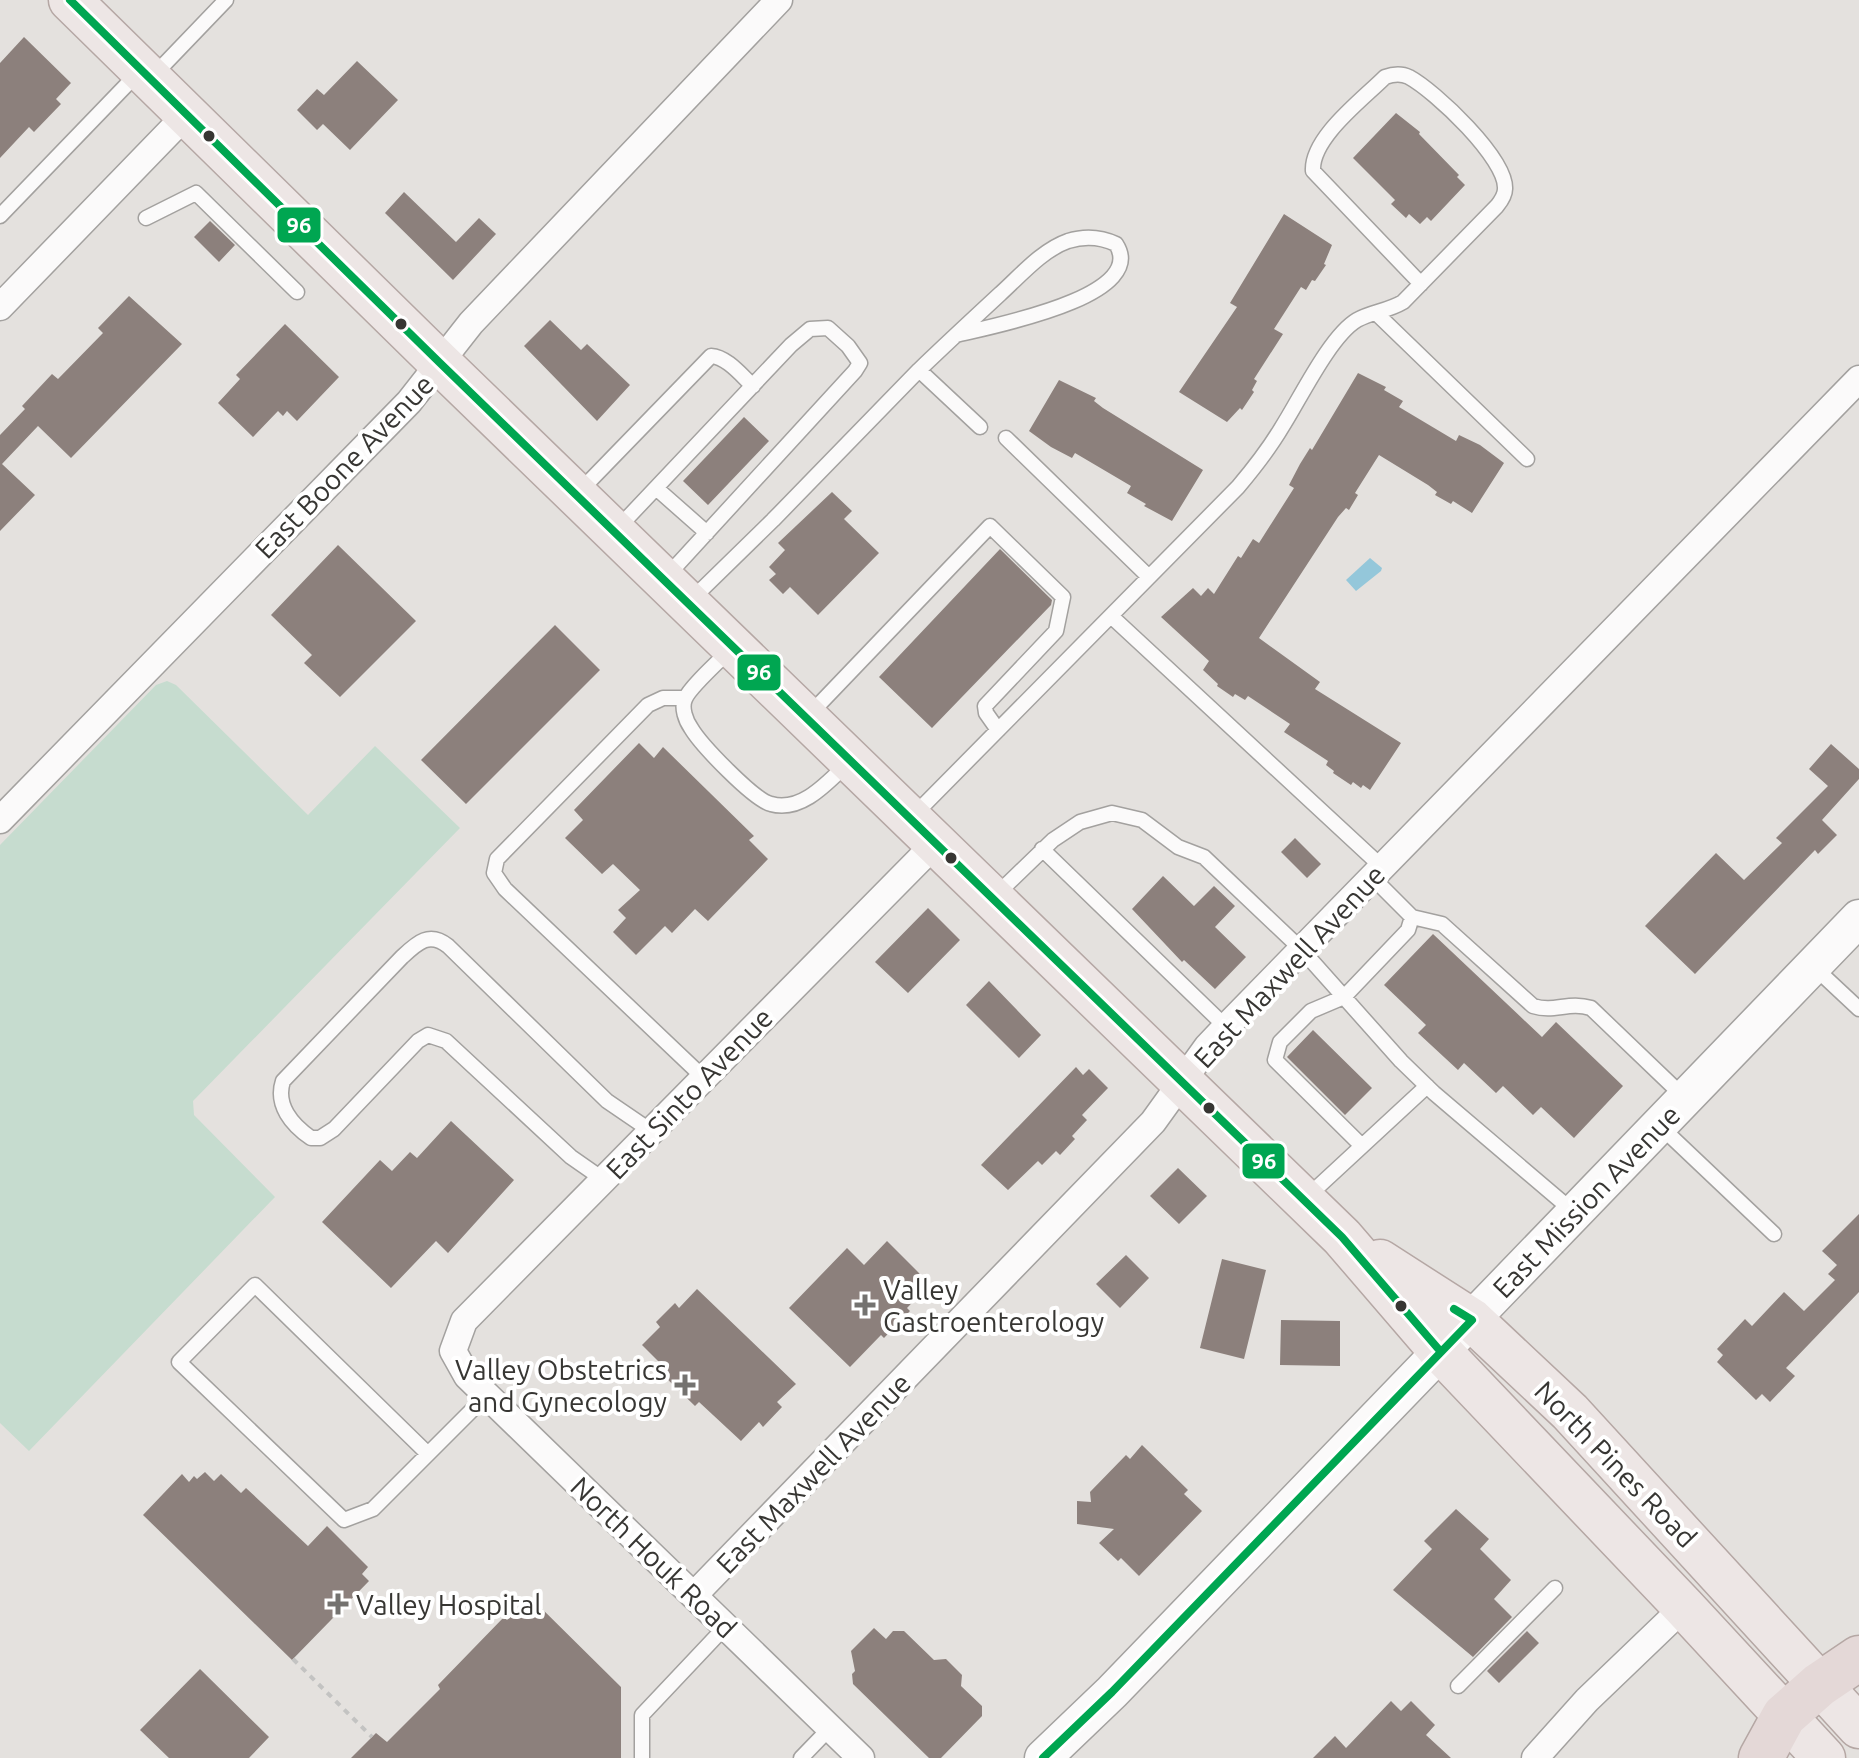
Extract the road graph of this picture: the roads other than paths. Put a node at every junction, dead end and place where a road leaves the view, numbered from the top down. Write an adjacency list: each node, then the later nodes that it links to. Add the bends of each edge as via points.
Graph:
1 (70, 0): 4 (main road, North Pines Road)
2 (226, 0): 4 (lane)
3 (779, 0): 13 (street, East Boone Avenue, via 471,323)
4 (146, 74): 5 (main road, North Pines Road); 6 (lane)
5 (187, 114): 10 (street); 13 (main road, North Pines Road)
6 (0, 216)
7 (146, 218): 9 (lane, via 196,193)
8 (1421, 284): 8 (lane, via 1313,171 1319,144 1394,74 1409,77 1491,152 1505,189 1497,206); 11 (lane, via 1403,302)
9 (297, 292)
10 (0, 307)
11 (1376, 313): 19 (lane); 24 (lane, via 1355,321 1333,344 1257,465)
12 (956, 335): 12 (lane, via 1050,250 1090,237 1106,239 1122,252 1117,273 1085,296 1047,312); 14 (lane)
13 (440, 363): 21 (main road, North Pines Road); 34 (street, East Boone Avenue, via 409,402)
14 (919, 370): 17 (lane); 25 (lane, via 773,520)
15 (1859, 379): 37 (street, East Maxwell Avenue)
16 (753, 386): 20 (lane); 21 (lane, via 717,355 711,356); 23 (lane, via 810,329 828,328 860,363)
17 (980, 427)
18 (1006, 438): 24 (lane)
19 (1527, 459)
20 (656, 488): 22 (lane); 23 (lane)
21 (577, 494): 22 (main road, North Pines Road)
22 (615, 531): 25 (main road, North Pines Road)
23 (707, 533): 25 (lane)
24 (1149, 577): 26 (lane)
25 (676, 590): 28 (main road, North Pines Road)
26 (1111, 616): 29 (lane); 37 (lane)
27 (1056, 631): 29 (lane); 31 (lane, via 1063,597 990,526); 32 (lane, via 985,706)
28 (734, 646): 30 (lane); 31 (main road, North Pines Road)
29 (1076, 651): 32 (lane)
30 (685, 698): 33 (lane, via 692,731 751,793 771,804 792,804 817,793); 46 (lane, via 663,698 648,705 497,859 494,873)
31 (807, 716): 33 (main road, North Pines Road)
32 (998, 730): 35 (lane)
33 (852, 760): 35 (main road, North Pines Road)
34 (0, 820)
35 (923, 830): 38 (main road, North Pines Road); 46 (street, East Sinto Avenue)
36 (1042, 849): 38 (lane); 41 (lane, via 1080,822 1112,813 1142,820 1178,847 1204,857); 45 (lane)
37 (1377, 872): 39 (lane); 41 (street, East Maxwell Avenue)
38 (993, 898): 47 (main road, North Pines Road)
39 (1412, 917): 43 (lane, via 1408,930); 49 (lane, via 1442,924 1533,1006 1548,1011 1576,1003 1591,1008)
40 (1859, 918): 42 (street, East Mission Avenue)
41 (1302, 950): 43 (lane); 45 (street, East Maxwell Avenue)
42 (1813, 966): 44 (lane); 49 (street, East Mission Avenue)
43 (1344, 997): 48 (lane); 52 (lane, via 1311,1011 1280,1042 1275,1060)
44 (1859, 1009)
45 (1226, 1027): 47 (street, East Maxwell Avenue)
46 (704, 1078): 51 (street, East Sinto Avenue)
47 (1182, 1083): 54 (main road, North Pines Road); 64 (street, East Maxwell Avenue, via 1153,1122)
48 (1427, 1086): 52 (lane); 55 (lane)
49 (1685, 1098): 50 (street, East Mission Avenue)
50 (1659, 1126): 55 (street, East Mission Avenue); 56 (lane)
51 (651, 1131): 53 (street, East Sinto Avenue); 53 (lane, via 607,1101 448,946 430,937 402,957 283,1081 280,1091 292,1121 311,1138 320,1138 418,1041 433,1035)
52 (1362, 1146): 54 (lane)
53 (604, 1180): 59 (street, East Sinto Avenue, via 464,1321)
54 (1304, 1200): 57 (main road, North Pines Road)
55 (1575, 1213): 58 (street, East Mission Avenue)
56 (1774, 1234)
57 (1342, 1237): 58 (main road, North Pines Road); 60 (main road, North Pines Road)
58 (1472, 1320): 60 (street, East Mission Avenue); 68 (main road, North Pines Road, via 1570,1412)
59 (453, 1351): 61 (street, North Houk Road, via 467,1376)
60 (1441, 1352): 65 (main road, North Pines Road); 76 (street, East Mission Avenue)
61 (487, 1395): 62 (lane); 64 (street, North Houk Road)
62 (428, 1454): 62 (lane, via 255,1285 179,1362 344,1520 373,1509)
63 (1555, 1588): 69 (lane)
64 (694, 1595): 66 (street, North Houk Road)
65 (1684, 1607): 70 (main road, North Pines Road); 77 (street)
66 (726, 1626): 72 (street, North Houk Road); 73 (lane, via 642,1715)
67 (1859, 1658): 68 (highway)
68 (1819, 1685): 70 (highway); 71 (main road, North Pines Road)
69 (1458, 1686)
70 (1784, 1716): 78 (highway); 79 (main road, North Pines Road)
71 (1859, 1727)
72 (830, 1728): 74 (lane); 75 (street, North Houk Road)
73 (642, 1758)
74 (801, 1758)
75 (861, 1758)
76 (1043, 1758)
77 (1535, 1758)
78 (1761, 1758)
79 (1824, 1758)

